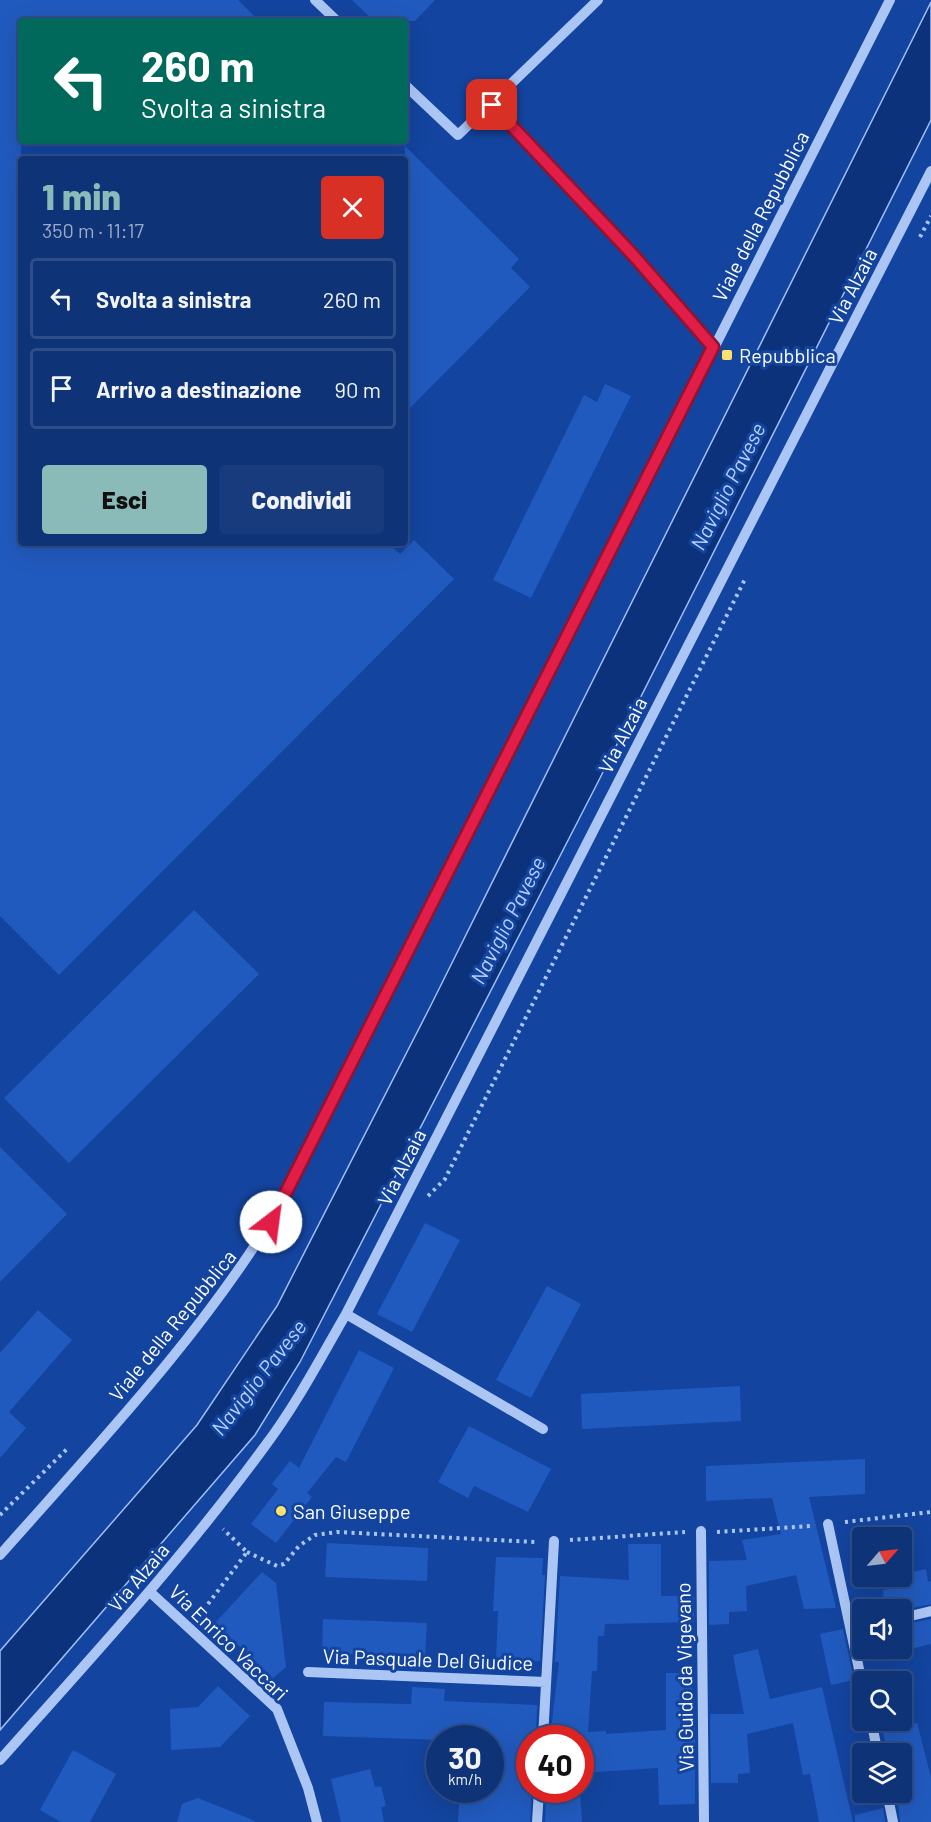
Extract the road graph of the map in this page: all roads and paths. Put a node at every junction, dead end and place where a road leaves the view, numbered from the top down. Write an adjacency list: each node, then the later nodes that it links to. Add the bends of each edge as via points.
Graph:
1 (315, 0): 4 (street)
2 (598, 0): 6 (street)
3 (890, 0): 10 (street, Viale della Repubblica)
4 (334, 18)
5 (408, 88): 6 (street, via 459,135)
6 (492, 105): 10 (street, via 634,256)
7 (931, 171): 13 (street, Via Alzaia)
8 (931, 216): 9 (path)
9 (915, 248)
10 (713, 347): 23 (street, Viale della Repubblica, via 281,1204 250,1257 152,1382)
11 (752, 566): 12 (path, via 446,1179)
12 (424, 1200)
13 (346, 1314): 14 (street); 18 (street, Via Alzaia, via 267,1445)
14 (543, 1429)
15 (76, 1440): 17 (path)
16 (931, 1512): 19 (path)
17 (0, 1515)
18 (212, 1516): 22 (path); 24 (street, Via Alzaia)
19 (828, 1524): 20 (path, via 723,1532); 28 (street)
20 (701, 1530): 21 (path); 38 (street, Via Guido da Vigevano)
21 (554, 1541): 22 (path, via 337,1532 315,1535 284,1564 276,1566); 31 (street)
22 (246, 1552): 27 (path)
23 (0, 1555)
24 (150, 1592): 27 (street, Via Enrico Vaccari); 33 (street, Via Alzaia)
25 (931, 1611): 26 (street)
26 (912, 1616)
27 (189, 1628): 36 (street, Via Enrico Vaccari, via 278,1709)
28 (851, 1629): 29 (street)
29 (860, 1671)
30 (308, 1672): 31 (street, Via Pasquale Del Giudice)
31 (546, 1682): 32 (street)
32 (544, 1725)
33 (0, 1760)
34 (538, 1803): 37 (street)
35 (889, 1803): 39 (street)
36 (317, 1822)
37 (537, 1822)
38 (704, 1822)
39 (893, 1822)

